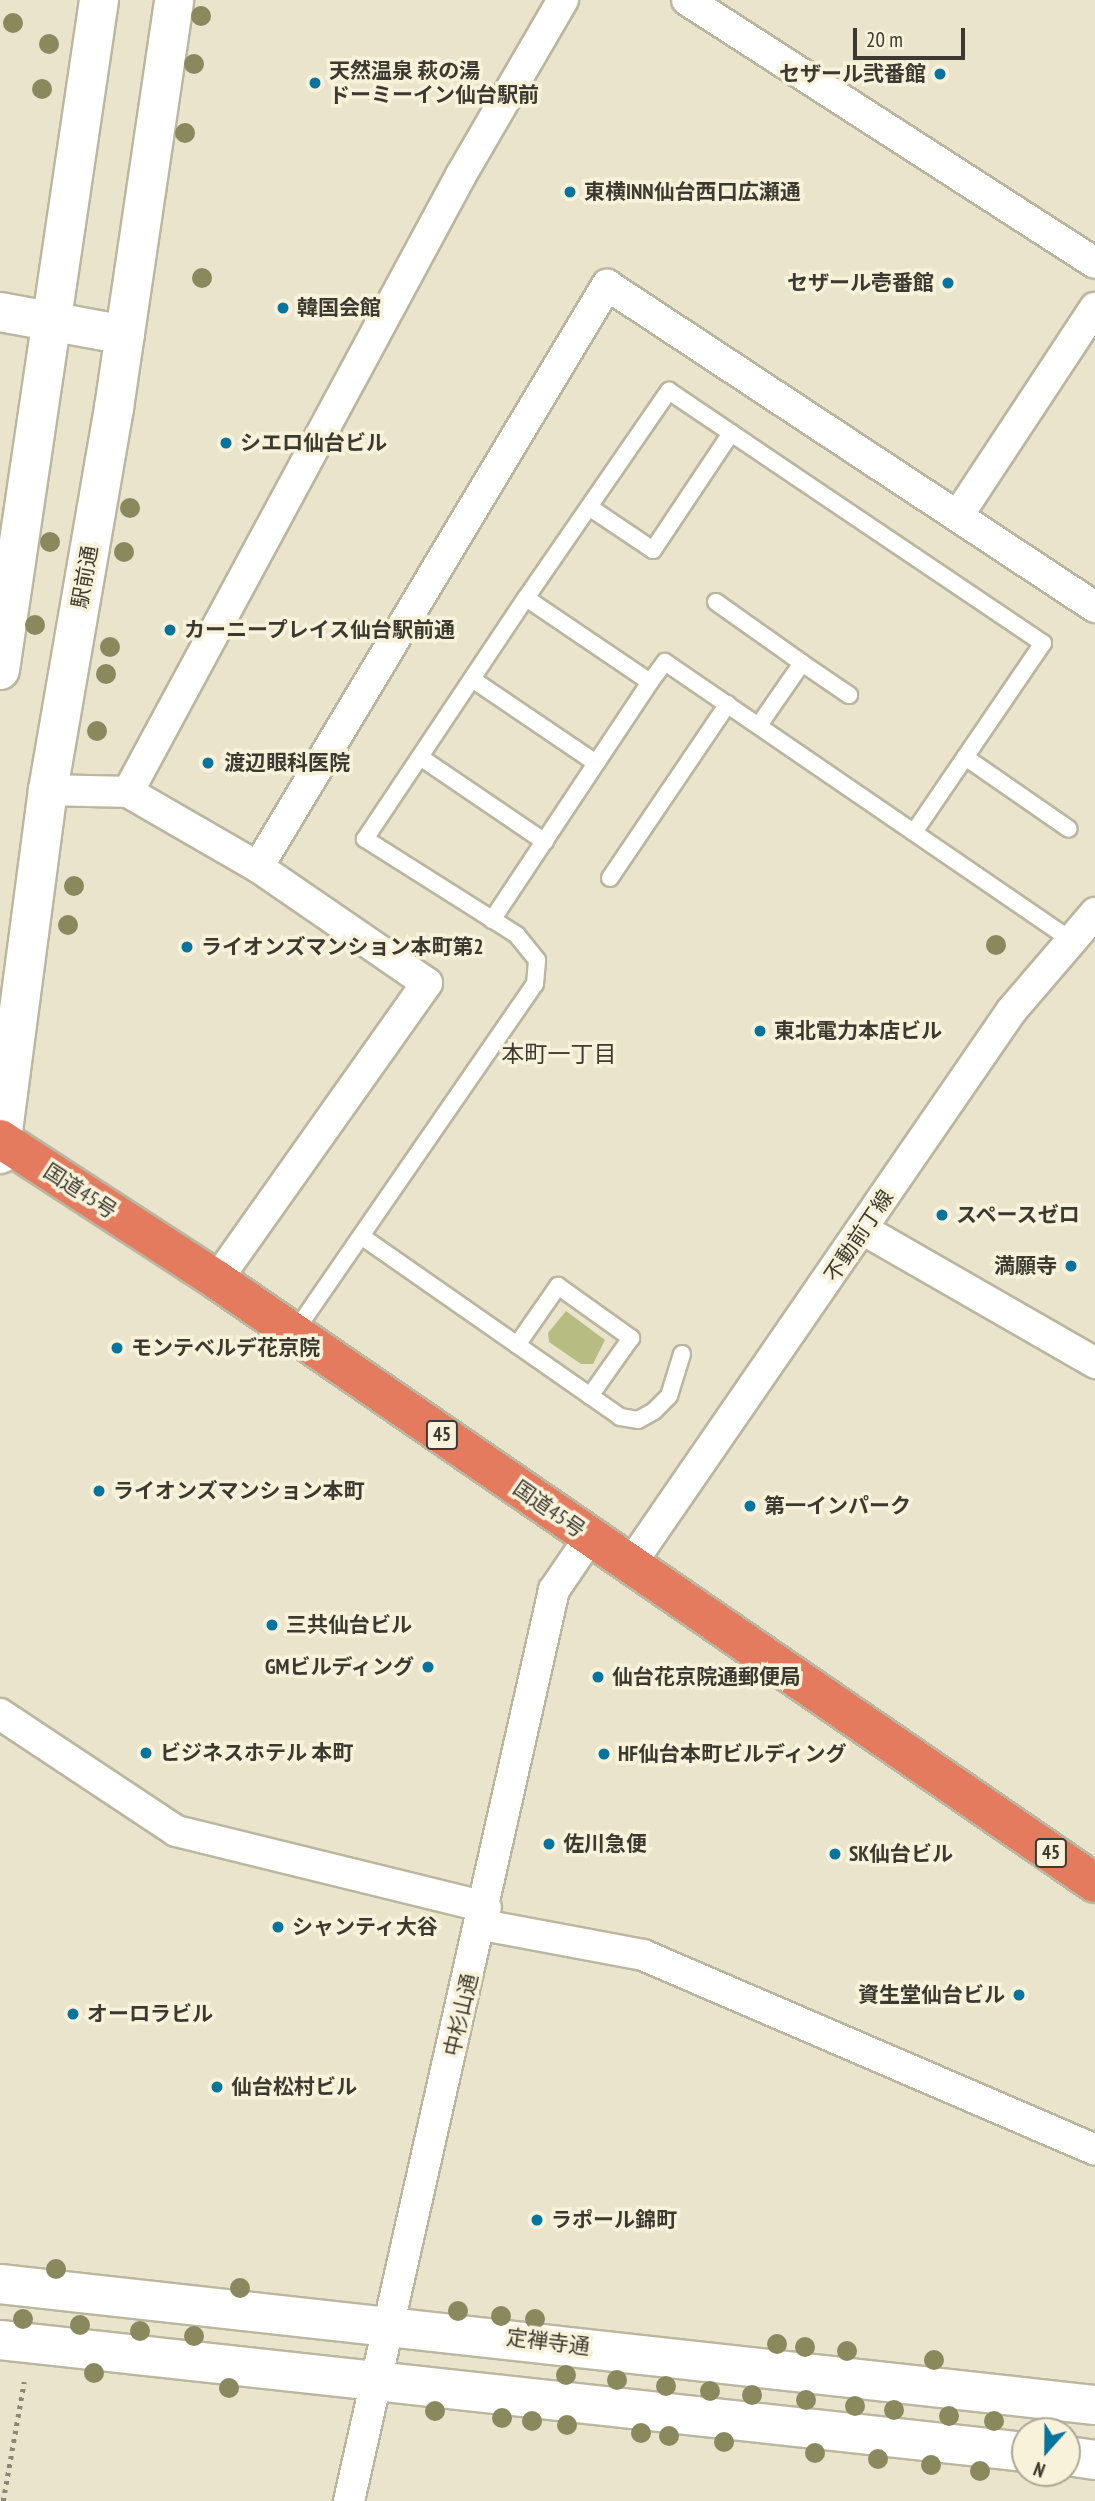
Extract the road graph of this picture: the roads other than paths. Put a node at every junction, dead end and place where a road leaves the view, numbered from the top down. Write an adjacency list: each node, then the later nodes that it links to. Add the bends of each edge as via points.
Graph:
1 (99, 0): 8 (street)
2 (174, 0): 9 (street, 駅前通)
3 (563, 0): 27 (street, via 461,175)
4 (687, 0): 5 (street)
5 (1095, 263)
6 (1095, 308): 12 (street)
7 (0, 312): 8 (street)
8 (52, 321): 9 (street); 17 (street)
9 (125, 335): 26 (street, 駅前通)
10 (732, 433): 11 (lane, via 669,391); 11 (lane, via 653,550); 24 (lane, via 1043,643)
11 (589, 507): 13 (lane)
12 (959, 514): 15 (street); 31 (street, via 607,285)
13 (526, 598): 18 (lane); 19 (lane)
14 (716, 602): 16 (lane)
15 (1095, 607)
16 (802, 663): 20 (lane); 22 (lane)
17 (0, 670)
18 (472, 680): 23 (lane); 25 (lane)
19 (650, 682): 21 (lane, via 665,662); 25 (lane)
20 (849, 695)
21 (728, 704): 22 (lane); 32 (lane)
22 (759, 725): 29 (lane)
23 (420, 757): 30 (lane); 34 (lane, via 365,839)
24 (965, 757): 28 (lane); 29 (lane)
25 (596, 763): 30 (lane)
26 (48, 790): 27 (street); 36 (street, 駅前通)
27 (128, 792): 31 (street)
28 (1069, 829)
29 (914, 832): 35 (lane)
30 (545, 842): 34 (lane)
31 (258, 867): 39 (street, via 427,983)
32 (610, 878)
33 (1095, 913): 35 (street, 不動前丁線)
34 (492, 920): 38 (lane, via 537,960 535,984)
35 (1071, 940): 37 (street, 不動前丁線, via 1012,1010)
36 (0, 1145): 39 (highway, 国道45号 / 45)
37 (864, 1230): 43 (street); 46 (street, 不動前丁線)
38 (361, 1236): 40 (lane); 41 (lane)
39 (217, 1280): 40 (highway, 国道45号 / 45)
40 (294, 1333): 45 (highway, 国道45号 / 45)
41 (517, 1345): 44 (lane); 44 (lane, via 558,1286 631,1338)
42 (682, 1354): 44 (lane, via 669,1396 638,1420 620,1417)
43 (1095, 1363)
44 (590, 1396)
45 (590, 1537): 46 (highway, 国道45号 / 45); 49 (street, 中杉山通, via 554,1590)
46 (630, 1565): 48 (highway, 国道45号 / 45)
47 (0, 1714): 49 (street, via 176,1831)
48 (1095, 1884)
49 (484, 1916): 50 (street, via 643,1955); 52 (street, 中杉山通)
50 (1095, 2150)
51 (0, 2284): 52 (street, 定禅寺通)
52 (388, 2324): 54 (street, 中杉山通); 55 (street, 定禅寺通)
53 (0, 2340): 54 (street)
54 (375, 2379): 56 (street); 57 (street, 中杉山通)
55 (1095, 2404)
56 (1011, 2450)
57 (349, 2501)

